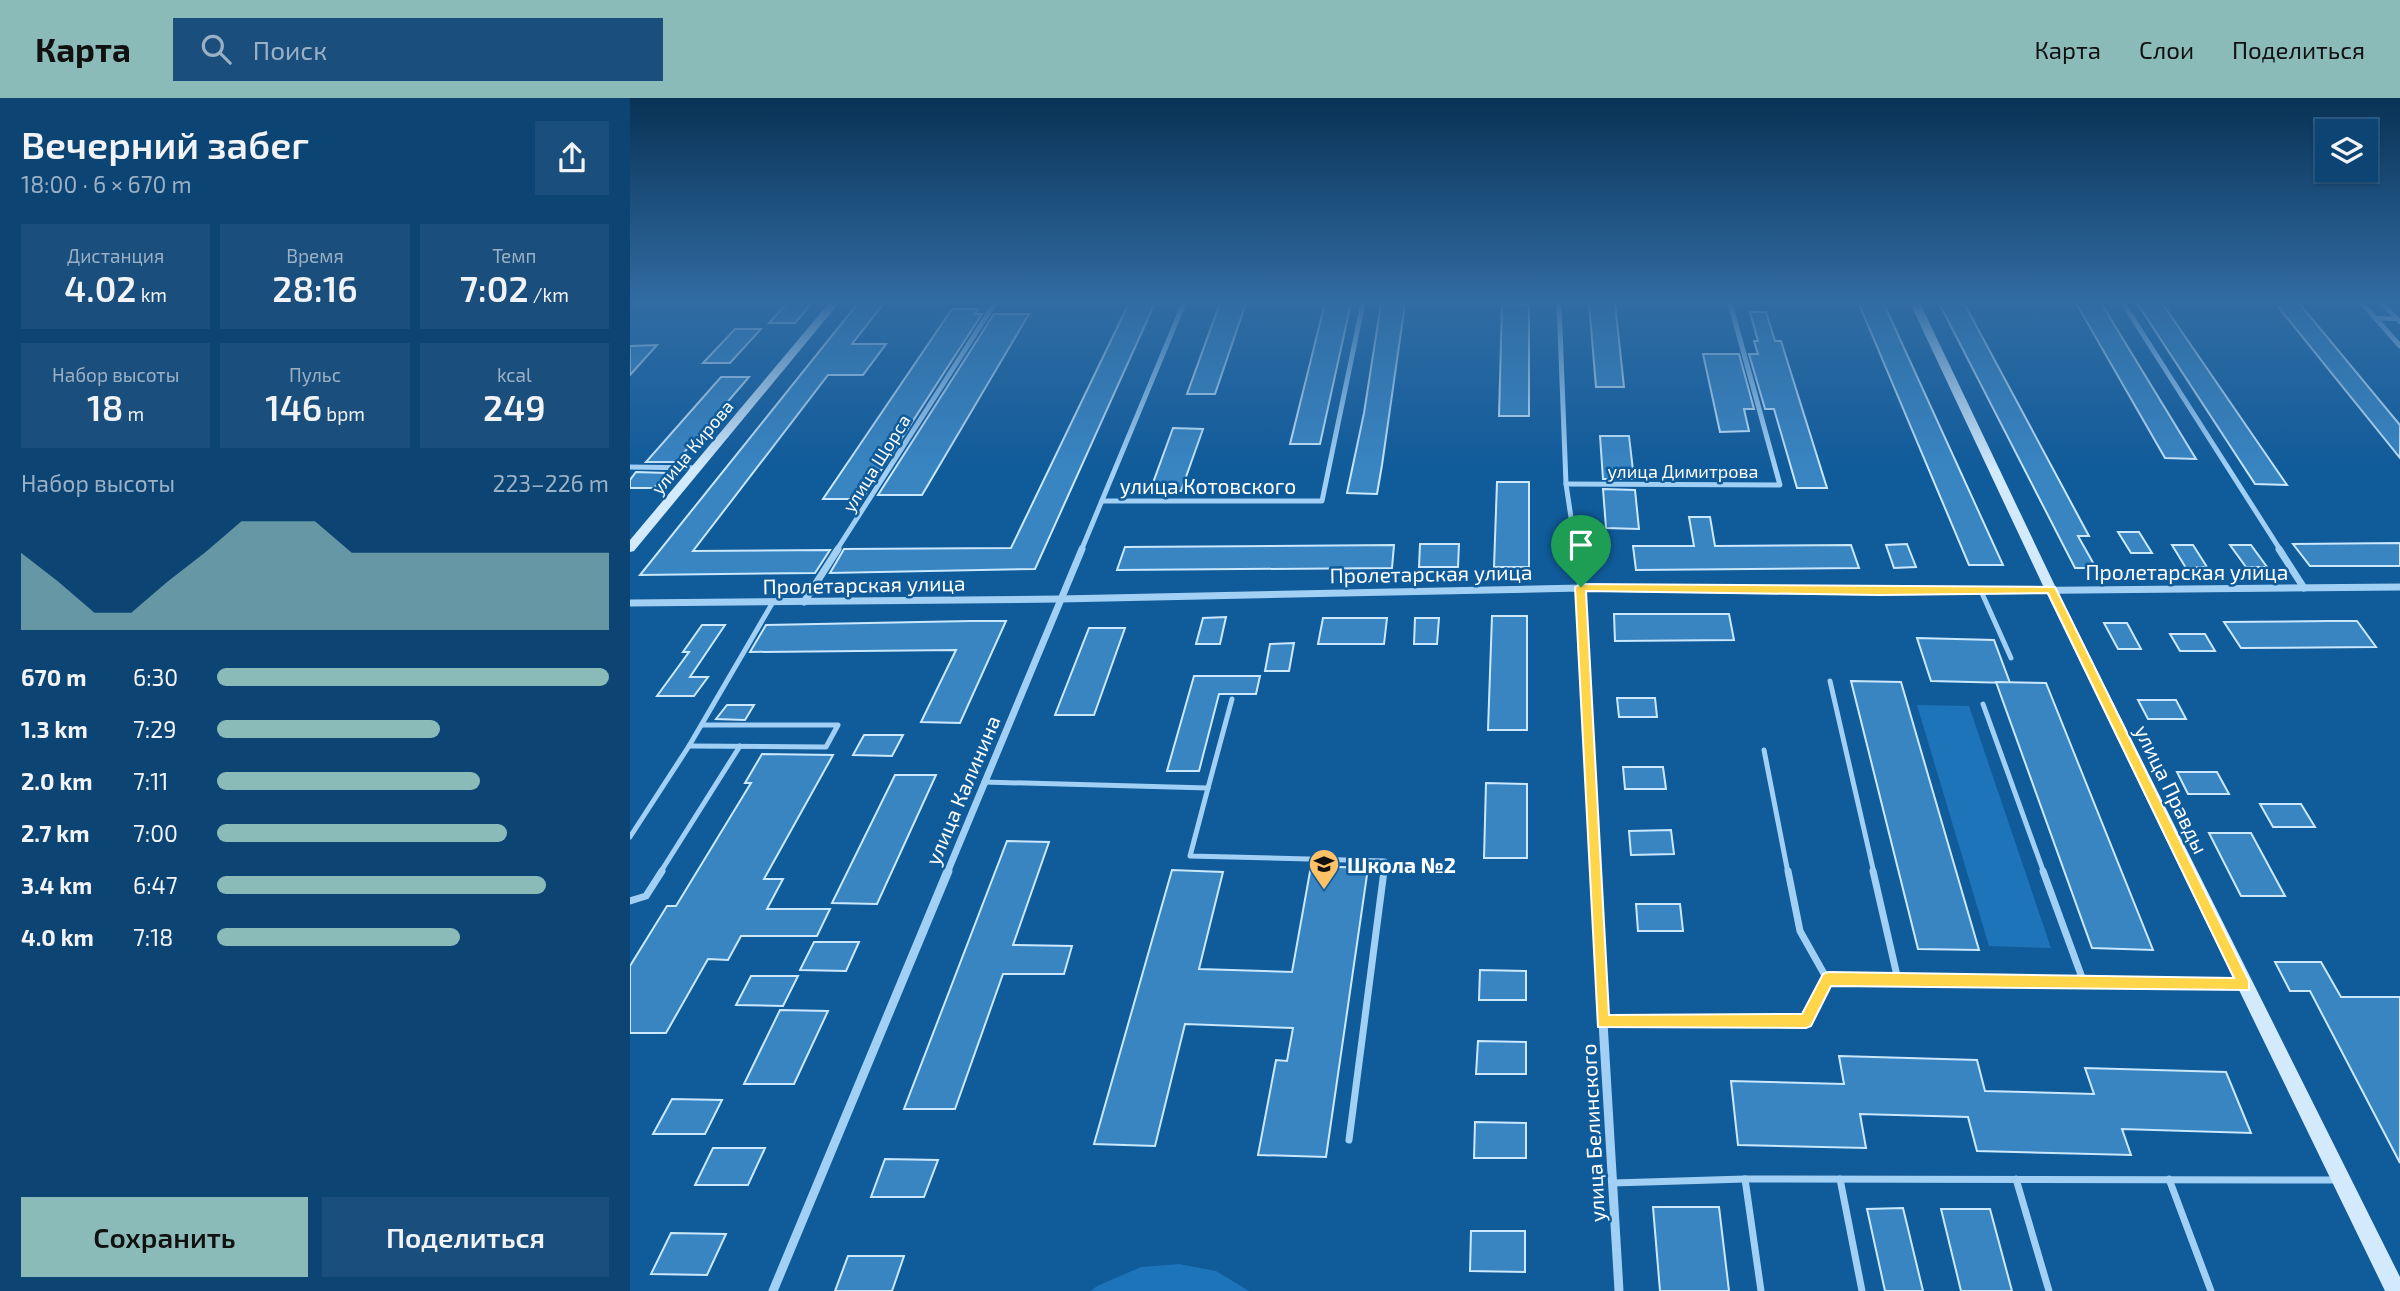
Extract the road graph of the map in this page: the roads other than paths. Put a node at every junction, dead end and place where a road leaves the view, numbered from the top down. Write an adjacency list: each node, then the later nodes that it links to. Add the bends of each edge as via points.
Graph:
1 (788, 359): 10 (street, улица Кирова)
2 (959, 359): 21 (street, улица Щорса)
3 (1161, 359): 12 (street, улица Калинина)
4 (1351, 359): 12 (street, улица Котовского, via 1322,501)
5 (1561, 359): 11 (street, улица Белинского)
6 (1745, 359): 11 (street, улица Димитрова, via 1780,485)
7 (1941, 359): 17 (street, улица Правды)
8 (2158, 359): 16 (street)
9 (630, 467): 10 (street)
10 (697, 468): 13 (street, улица Кирова)
11 (1566, 484): 14 (street, улица Белинского)
12 (1102, 501): 19 (street, улица Калинина)
13 (630, 548)
14 (1581, 587): 18 (street, Пролетарская улица); 19 (street, Пролетарская улица); 39 (street, улица Белинского)
15 (2400, 587): 16 (street, Пролетарская улица)
16 (2304, 588): 17 (street, Пролетарская улица)
17 (2051, 590): 18 (street, Пролетарская улица); 38 (street, улица Правды)
18 (1981, 591): 23 (lane)
19 (1060, 599): 21 (street, Пролетарская улица); 31 (street, улица Калинина)
20 (773, 602): 21 (street, Пролетарская улица); 22 (street, Пролетарская улица); 27 (lane)
21 (804, 602)
22 (630, 603)
23 (2011, 658)
24 (1830, 681): 36 (lane)
25 (1232, 699): 32 (lane)
26 (1983, 704): 37 (lane)
27 (702, 725): 28 (lane); 29 (lane, via 838,725 826,747)
28 (689, 746): 29 (lane); 33 (lane)
29 (740, 746): 34 (lane, via 646,896)
30 (1765, 750): 35 (lane, via 1800,931)
31 (984, 782): 32 (lane); 47 (street, улица Калинина)
32 (1208, 788): 40 (lane, via 1190,856 1385,861)
33 (630, 837)
34 (630, 901)
35 (1828, 979): 36 (lane); 39 (lane, via 1806,1021)
36 (1898, 980): 37 (lane)
37 (2084, 983): 38 (lane)
38 (2244, 985): 45 (street, улица Правды)
39 (1603, 1022): 46 (street, улица Белинского)
40 (1349, 1140)
41 (1745, 1179): 42 (lane); 46 (lane); 49 (lane)
42 (1840, 1179): 43 (lane); 50 (lane)
43 (2017, 1179): 44 (lane); 51 (lane)
44 (2169, 1180): 45 (lane); 52 (lane)
45 (2341, 1180): 53 (street, улица Правды)
46 (1613, 1183): 48 (street, улица Белинского)
47 (773, 1291)
48 (1619, 1291)
49 (1761, 1291)
50 (1862, 1291)
51 (2049, 1291)
52 (2211, 1291)
53 (2396, 1291)

